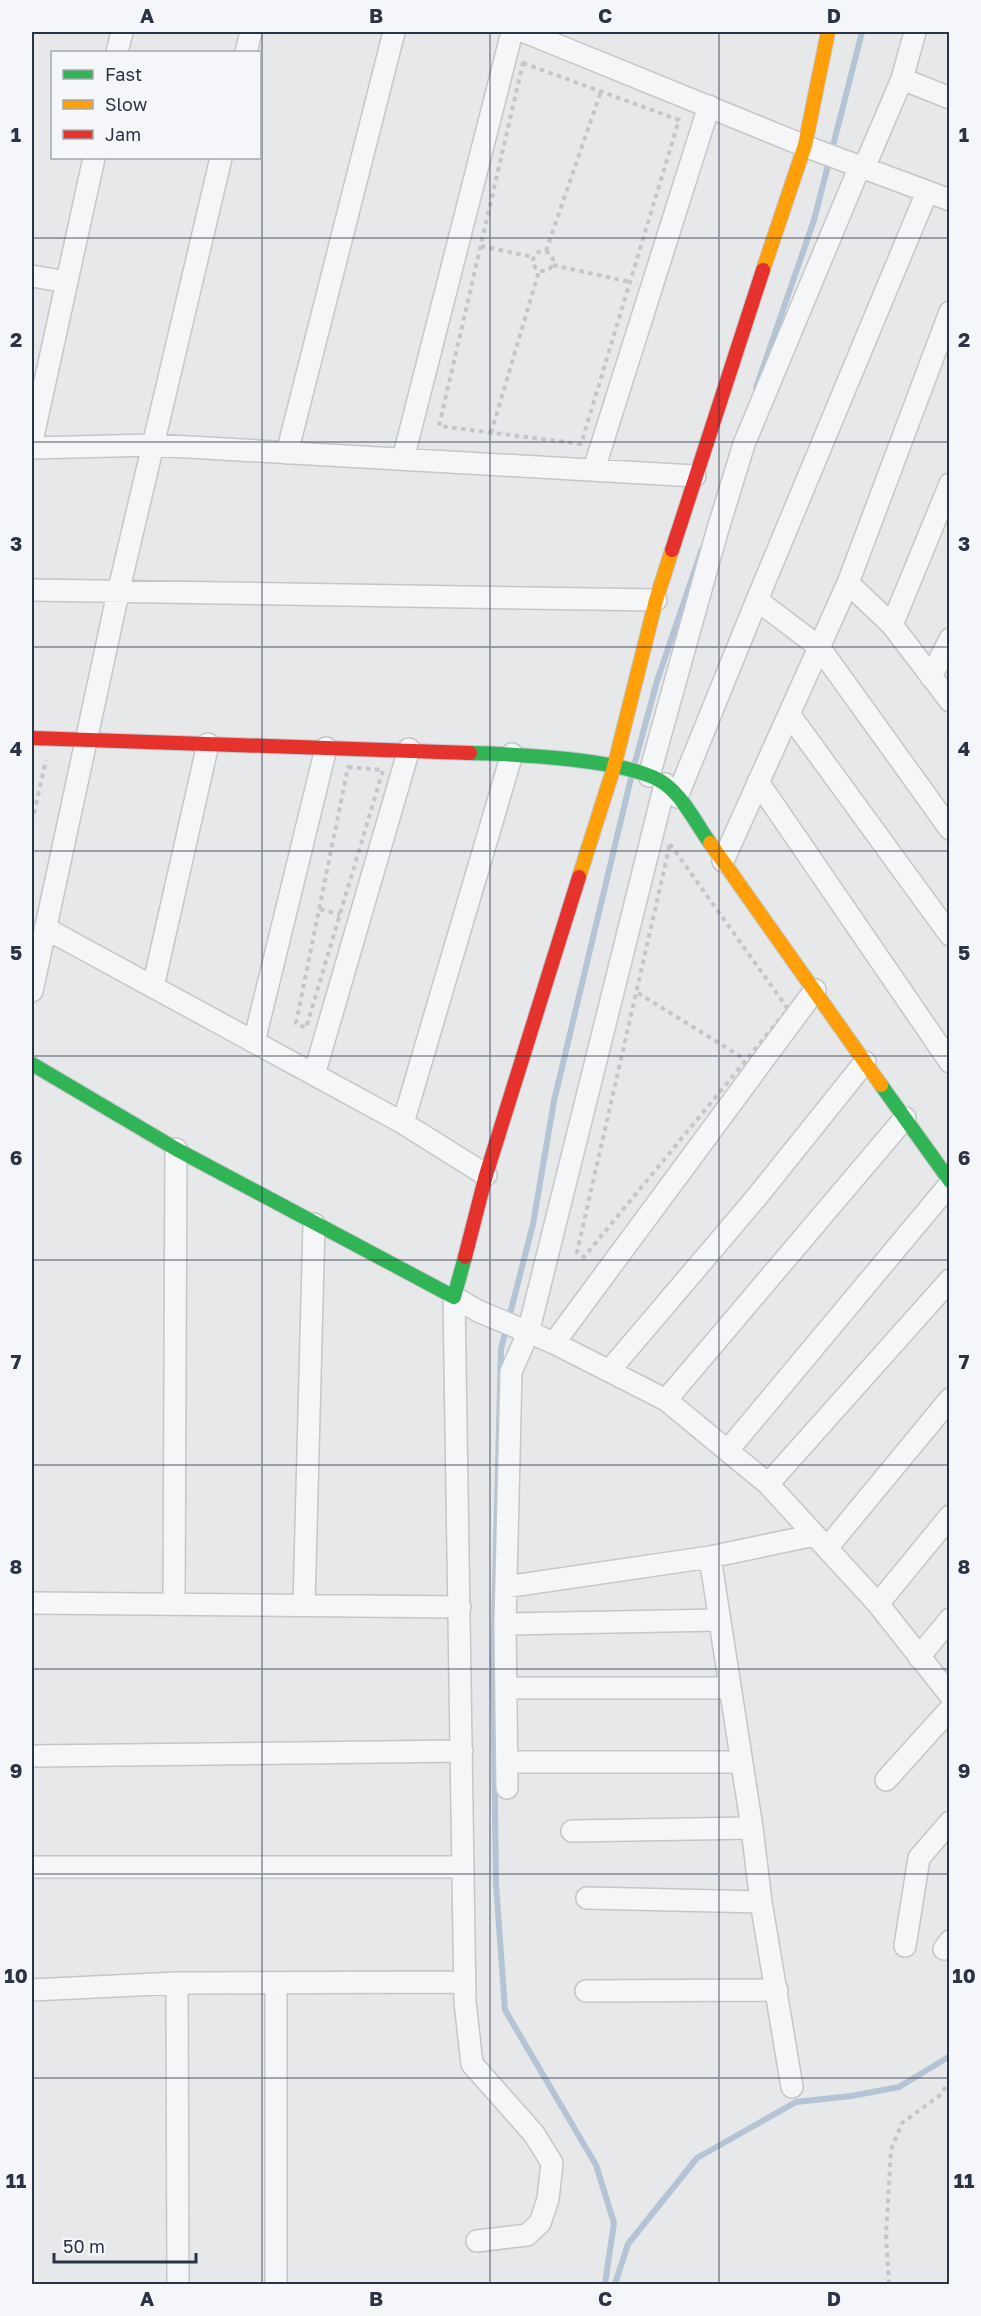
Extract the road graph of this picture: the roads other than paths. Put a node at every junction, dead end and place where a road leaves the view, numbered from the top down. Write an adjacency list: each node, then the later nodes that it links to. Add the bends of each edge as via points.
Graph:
1 (122, 32): 8 (street)
2 (251, 32): 9 (street)
3 (394, 32): 25 (street)
4 (512, 32): 26 (street)
5 (525, 32): 12 (street)
6 (828, 32): 13 (street)
7 (915, 32): 10 (street)
8 (117, 51)
9 (246, 51)
10 (902, 79): 11 (street); 16 (street)
11 (950, 98)
12 (709, 106): 13 (street); 27 (street)
13 (808, 146): 16 (street); 28 (street)
14 (94, 159): 20 (street)
15 (221, 159): 23 (street)
16 (859, 166): 17 (street); 49 (street, via 744,444 717,532)
17 (927, 192): 18 (street); 34 (street)
18 (950, 200)
19 (32, 276): 20 (street)
20 (67, 282): 22 (street)
21 (950, 312): 30 (street)
22 (32, 441)
23 (153, 445): 24 (street); 25 (street); 32 (street)
24 (32, 448)
25 (287, 453): 26 (street)
26 (403, 459): 27 (street)
27 (594, 469): 28 (street)
28 (695, 476): 33 (street)
29 (950, 484): 35 (street)
30 (848, 583): 35 (street); 37 (street)
31 (32, 590): 32 (street)
32 (118, 592): 33 (street); 42 (street)
33 (656, 600): 47 (street)
34 (757, 600): 37 (street); 49 (street)
35 (892, 625): 38 (street)
36 (950, 639): 38 (street)
37 (819, 648): 40 (street); 50 (street)
38 (931, 678): 39 (street)
39 (950, 701)
40 (789, 714): 48 (street); 53 (street)
41 (32, 738): 42 (street)
42 (85, 740): 43 (street); 52 (street)
43 (208, 744): 44 (street); 54 (street)
44 (326, 748): 45 (street); 57 (street)
45 (409, 749): 46 (street); 61 (street)
46 (512, 754): 47 (street); 63 (street)
47 (620, 768): 49 (street); 65 (street)
48 (758, 782): 51 (street); 59 (street)
49 (658, 783): 51 (street); 70 (street)
50 (950, 829)
51 (723, 861): 55 (street)
52 (45, 928): 54 (street); 56 (street)
53 (950, 935)
54 (153, 987): 57 (street)
55 (815, 990): 58 (street); 71 (street)
56 (32, 991)
57 (254, 1042): 61 (street)
58 (865, 1062): 62 (street); 72 (street)
59 (950, 1062)
60 (32, 1064): 64 (street)
61 (314, 1075): 63 (street)
62 (905, 1118): 66 (street); 74 (street)
63 (403, 1123): 65 (street)
64 (176, 1149): 67 (street); 82 (street)
65 (486, 1175): 69 (street)
66 (950, 1183): 75 (street)
67 (314, 1224): 69 (street); 84 (street)
68 (950, 1280): 76 (street)
69 (454, 1297): 70 (street); 85 (street)
70 (522, 1330): 71 (street); 80 (street, via 512,1372)
71 (554, 1343): 72 (street)
72 (609, 1371): 74 (street)
73 (950, 1399): 78 (street)
74 (666, 1400): 75 (street)
75 (728, 1450): 76 (street)
76 (768, 1484): 78 (street)
77 (950, 1516): 83 (street)
78 (821, 1542): 79 (street); 83 (street)
79 (710, 1557): 80 (street); 87 (street)
80 (506, 1587): 88 (street)
81 (32, 1603): 82 (street)
82 (174, 1604): 84 (street)
83 (878, 1604): 89 (street)
84 (304, 1605): 85 (street)
85 (460, 1606): 94 (street)
86 (950, 1619): 89 (street)
87 (719, 1620): 88 (street); 91 (street)
88 (505, 1624): 90 (street)
89 (919, 1657): 92 (street)
90 (506, 1688): 91 (street); 96 (street)
91 (730, 1688): 97 (street)
92 (950, 1695)
93 (950, 1709): 98 (street)
94 (462, 1751): 95 (street); 104 (street)
95 (32, 1756)
96 (507, 1761): 97 (street); 99 (street)
97 (741, 1762): 101 (street)
98 (886, 1780)
99 (507, 1788)
100 (950, 1822): 107 (street, via 919,1858)
101 (752, 1828): 102 (street); 106 (street)
102 (572, 1831)
103 (32, 1868): 104 (street)
104 (463, 1868): 108 (street)
105 (587, 1898): 106 (street)
106 (761, 1902): 112 (street)
107 (905, 1946)
108 (465, 1982): 110 (street); 115 (street, via 472,2064 534,2134 552,2163 548,2199 540,2223 527,2235)
109 (177, 1983): 110 (street); 111 (street); 116 (street)
110 (276, 1983): 117 (street)
111 (32, 1990)
112 (777, 1990): 113 (street); 114 (street)
113 (586, 1991)
114 (792, 2087)
115 (477, 2241)
116 (178, 2284)
117 (276, 2284)

